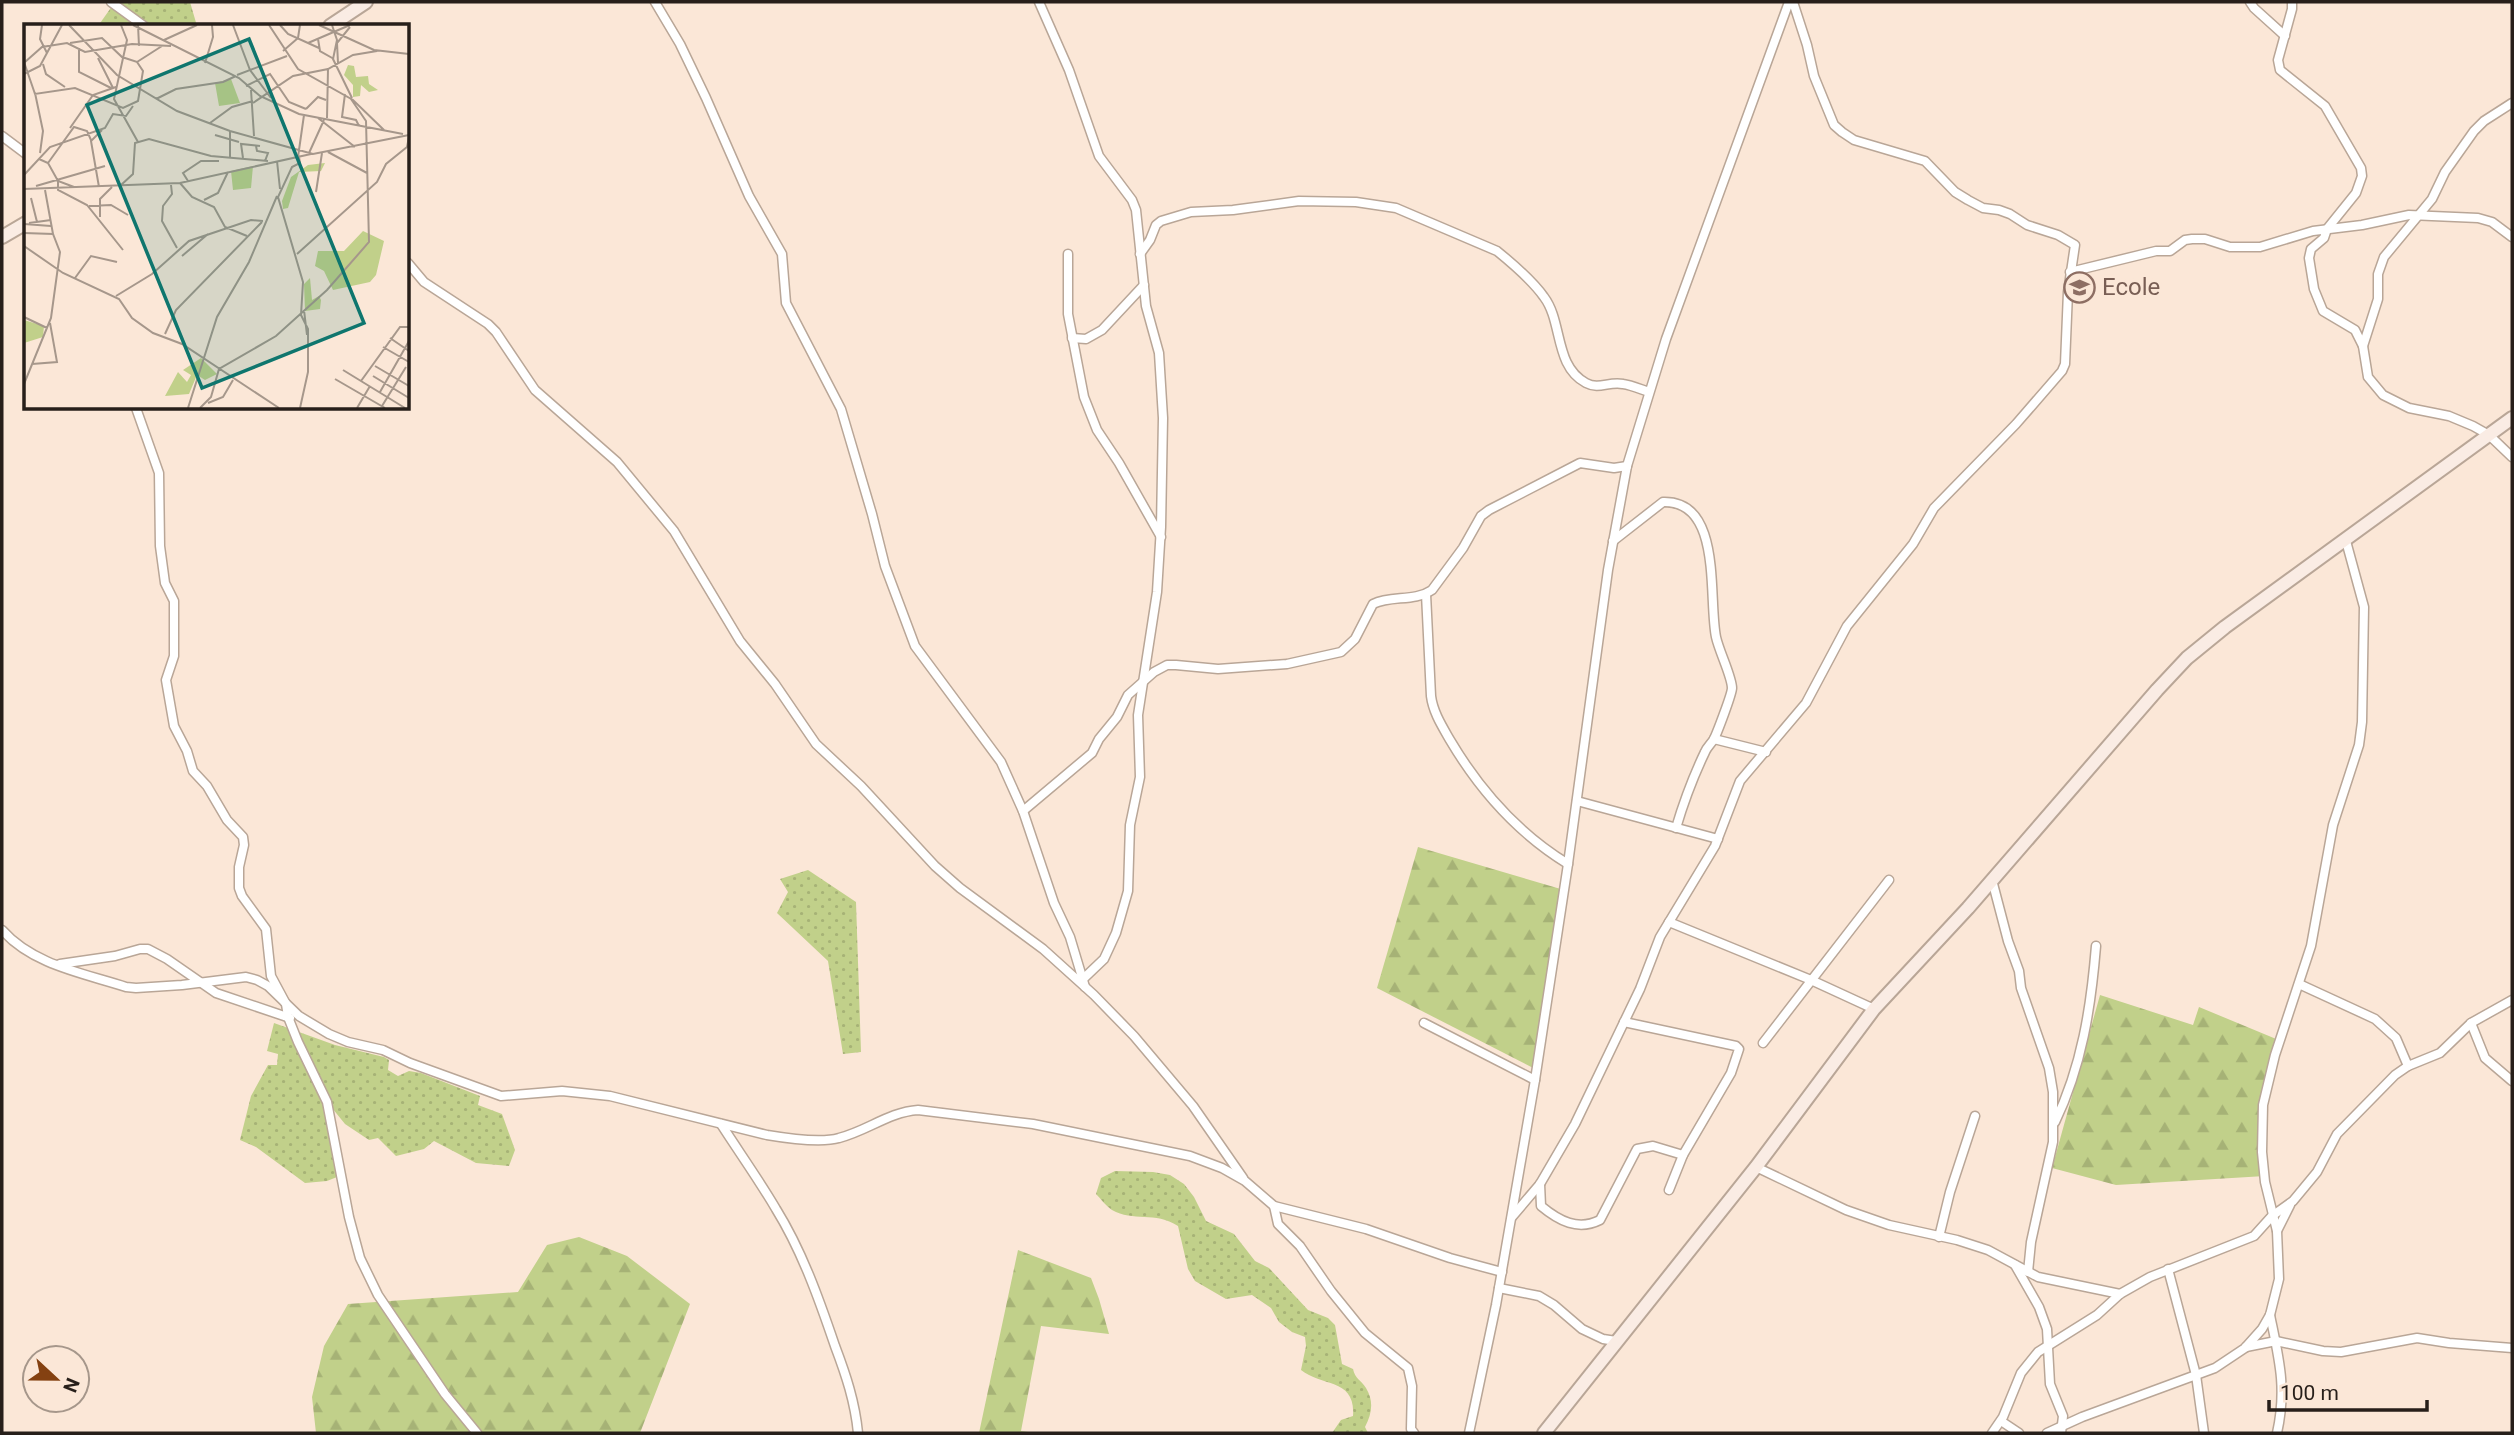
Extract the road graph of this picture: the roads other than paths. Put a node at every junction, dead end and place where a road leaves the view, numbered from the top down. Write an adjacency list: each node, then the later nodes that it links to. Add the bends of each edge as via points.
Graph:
1 (111, 2): 8 (street)
2 (366, 2): 9 (street)
3 (655, 2): 40 (street, via 680,44 748,195 782,254 786,303 841,409 885,566 915,646 1001,762)
4 (1039, 2): 20 (street, via 1069,69 1099,156 1132,200)
5 (1791, 2): 22 (street, via 1834,125 1854,140 1926,161 1955,192 1983,208 2000,210 2072,242); 26 (street)
6 (2250, 2): 10 (street)
7 (2292, 2): 10 (street)
8 (141, 24)
9 (333, 24)
10 (2284, 36): 16 (street, via 2280,70 2325,106 2361,168 2356,193)
11 (2512, 103): 14 (street, via 2474,131)
12 (2, 136): 13 (street)
13 (24, 152)
14 (2419, 215): 16 (street); 18 (street, via 2478,218); 25 (street, via 2380,265 2378,299)
15 (24, 224): 17 (street)
16 (2327, 229): 22 (street, via 2260,247 2186,240 2170,251); 25 (street, via 2309,258 2314,289 2323,311 2355,330)
17 (2, 237)
18 (2512, 237)
19 (1068, 254): 24 (street)
20 (1140, 254): 23 (street); 26 (street, via 1156,225 1191,212 1299,201 1396,208 1497,251 1507,260 1544,297 1573,374 1594,386 1621,383)
21 (410, 265): 52 (street, via 424,282 488,324 535,390 638,486 674,531 740,641 816,744 935,866)
22 (2070, 272): 38 (street, via 2062,371 1934,508 1916,540 1847,626 1806,703)
23 (1144, 285): 24 (street, via 1102,330 1086,340); 32 (street, via 1159,353)
24 (1072, 338): 32 (street, via 1084,397 1097,430)
25 (2363, 346): 29 (street, via 2368,377 2383,395 2409,408 2449,416)
26 (1649, 392): 31 (street)
27 (137, 410): 55 (street, via 159,473 160,546 165,583 174,601 174,656 166,680 174,726 193,771 243,837 239,888 266,929 271,975)
28 (2512, 418): 29 (street)
29 (2489, 435): 30 (street); 34 (street)
30 (2512, 457)
31 (1628, 466): 33 (street); 35 (street, via 1580,463 1489,510 1441,580)
32 (1161, 537): 36 (street)
33 (1613, 541): 37 (street, via 1663,502 1684,506 1699,520 1712,576 1716,636 1732,688); 39 (street)
34 (2346, 541): 45 (street, via 2187,658); 53 (street, via 2364,607 2362,722 2359,745 2337,807 2315,929)
35 (1426, 594): 36 (street, via 1373,604 1355,639 1340,652 1287,664 1238,668 1167,665); 43 (street, via 1431,696 1439,722 1484,790 1524,830)
36 (1142, 682): 40 (street, via 1128,695 1092,753); 52 (street, via 1140,777 1130,825 1126,901 1104,959)
37 (1714, 739): 38 (street); 41 (street, via 1686,794)
38 (1766, 752): 42 (street, via 1736,787)
39 (1577, 801): 41 (street); 43 (street)
40 (1023, 811): 52 (street)
41 (1676, 828): 42 (street)
42 (1718, 839): 46 (street)
43 (1568, 864): 64 (street)
44 (1889, 880): 50 (street)
45 (1992, 880): 56 (street); 68 (street, via 2021,988 2049,1068)
46 (1669, 922): 50 (street); 58 (street)
47 (2, 930): 49 (street, via 24,951)
48 (2096, 946): 68 (street, via 2080,1057)
49 (56, 964): 51 (street, via 136,988); 51 (street, via 148,949)
50 (1811, 980): 56 (street); 62 (street)
51 (202, 983): 55 (street, via 246,977 268,986); 57 (street, via 216,993)
52 (1084, 983): 71 (street, via 1193,1106)
53 (2299, 984): 63 (street, via 2375,1019 2396,1038); 76 (street, via 2275,1055 2261,1121)
54 (2512, 1000): 60 (street)
55 (286, 1004): 57 (street); 61 (street)
56 (1874, 1009): 70 (street)
57 (288, 1017): 61 (street); 95 (street, via 327,1102 360,1258 378,1295)
58 (1624, 1022): 69 (street, via 1740,1049); 72 (street)
59 (1424, 1023): 64 (street)
60 (2471, 1023): 63 (street, via 2440,1053); 65 (street, via 2485,1058)
61 (329, 1034): 67 (street, via 501,1096 562,1091 610,1096)
62 (1763, 1043)
63 (2408, 1066): 74 (street, via 2337,1134 2317,1172)
64 (1535, 1080): 77 (street)
65 (2512, 1081)
66 (1975, 1116): 79 (street)
67 (721, 1124): 71 (street, via 790,1139 838,1139 918,1110 1033,1124 1190,1156); 96 (street, via 800,1252 849,1384)
68 (2054, 1124): 83 (street)
69 (1683, 1155): 72 (street, via 1653,1146 1637,1149 1600,1220 1591,1224 1574,1225 1555,1218 1541,1206); 73 (street)
70 (1756, 1167): 79 (street, via 1846,1210); 87 (street)
71 (1245, 1181): 75 (street)
72 (1540, 1184): 77 (street)
73 (1669, 1190)
74 (2293, 1201): 76 (street); 78 (street)
75 (1274, 1206): 82 (street); 97 (street, via 1278,1224 1300,1246 1331,1292 1365,1333 1408,1368)
76 (2272, 1216): 78 (street); 81 (street, via 2248,1240)
77 (1512, 1217): 82 (street)
78 (2277, 1231): 86 (street, via 2278,1279)
79 (1939, 1237): 80 (street, via 1988,1250)
80 (2015, 1264): 83 (street); 89 (street, via 2039,1307)
81 (2168, 1269): 85 (street); 92 (street)
82 (1502, 1272): 84 (street)
83 (2028, 1272): 85 (street)
84 (1499, 1288): 87 (street, via 1539,1296 1582,1329); 98 (street)
85 (2120, 1294): 89 (street, via 2097,1315)
86 (2270, 1315): 88 (street); 90 (street)
87 (1616, 1341): 99 (street)
88 (2276, 1341): 90 (street); 91 (street, via 2332,1353 2417,1338); 104 (street, via 2283,1388)
89 (2049, 1344): 93 (street, via 2026,1365); 94 (street, via 2050,1384 2062,1411)
90 (2245, 1348): 92 (street)
91 (2512, 1348)
92 (2196, 1375): 94 (street); 103 (street)
93 (2001, 1421): 100 (street); 101 (street)
94 (2062, 1430): 102 (street)
95 (477, 1433)
96 (858, 1433)
97 (1414, 1433)
98 (1469, 1433)
99 (1544, 1433)
100 (1992, 1433)
101 (2019, 1433)
102 (2047, 1433)
103 (2204, 1433)
104 (2277, 1433)

